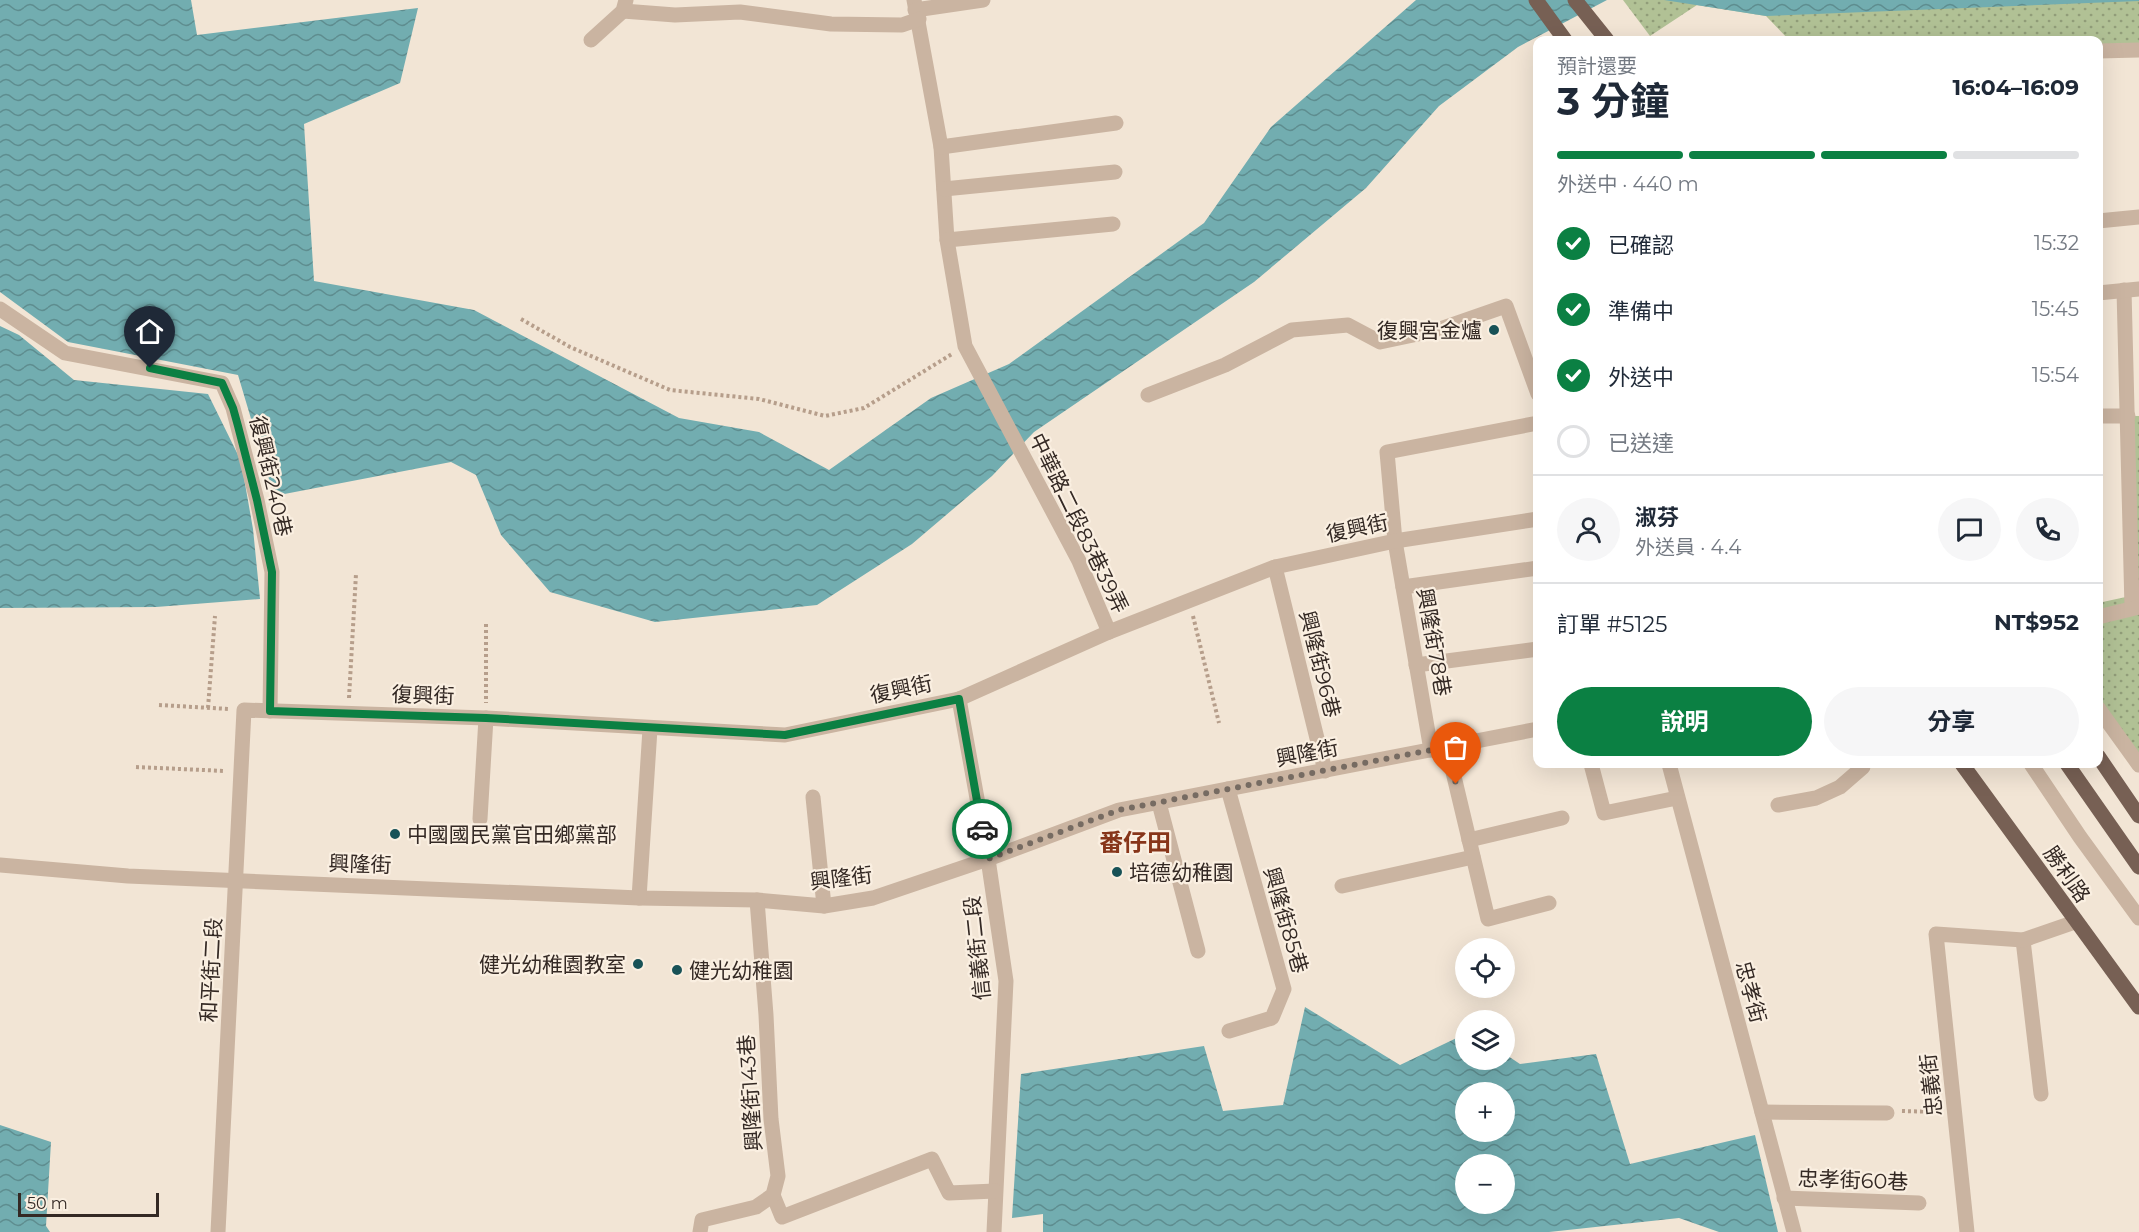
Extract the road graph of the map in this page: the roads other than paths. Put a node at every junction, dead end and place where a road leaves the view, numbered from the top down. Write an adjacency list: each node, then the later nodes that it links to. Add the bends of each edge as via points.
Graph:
1 (983, 0): 6 (street)
2 (1536, 0): 7 (main road)
3 (1575, 0): 8 (main road)
4 (624, 6): 5 (street, via 675,15); 9 (street)
5 (740, 6): 6 (street, via 831,24 902,25)
6 (916, 10): 13 (street)
7 (1562, 36)
8 (1604, 36)
9 (591, 40)
10 (2139, 50): 11 (street)
11 (2103, 51)
12 (1116, 123): 13 (street)
13 (941, 147): 15 (street)
14 (1115, 172): 15 (street)
15 (944, 189): 19 (street)
16 (2139, 217): 17 (street)
17 (2103, 221)
18 (1113, 224): 19 (street)
19 (947, 240): 35 (street, 中華路二段83巷39弄, via 966,346 1079,561)
20 (2132, 289): 21 (street); 26 (street)
21 (2103, 292)
22 (0, 309): 40 (street, 復興街240巷, via 65,353 222,383 236,417 272,572)
23 (1533, 380): 24 (street, via 1506,306 1437,330 1380,342 1348,325 1292,330 1225,365)
24 (1148, 395)
25 (2103, 416): 26 (street)
26 (2128, 416): 33 (street)
27 (1533, 424): 29 (street, 興隆街78巷, via 1387,452)
28 (1533, 520): 29 (street, 復興街)
29 (1395, 541): 30 (street, 復興街); 32 (street, 興隆街78巷)
30 (1275, 567): 35 (street, 復興街); 55 (street, 興隆街96巷)
31 (1533, 569): 32 (street)
32 (1403, 587): 37 (street, 興隆街78巷)
33 (2135, 607): 34 (street)
34 (2103, 616)
35 (1109, 632): 38 (street, 復興街)
36 (1533, 649): 37 (street)
37 (1416, 665): 46 (street, 興隆街78巷)
38 (959, 699): 43 (street, 復興街, via 785,735); 66 (street, 信義街二段)
39 (244, 710): 40 (street, 復興街); 69 (street, 和平街二段)
40 (270, 711): 42 (street, 復興街)
41 (2103, 715): 48 (street)
42 (486, 718): 43 (street, 復興街); 63 (street)
43 (650, 729): 71 (street)
44 (1533, 730): 45 (street, 興隆街)
45 (1447, 747): 46 (street, 興隆街); 64 (street)
46 (1431, 750): 55 (street, 興隆街)
47 (2103, 763): 61 (main road)
48 (2139, 765)
49 (1592, 768): 58 (street, via 1604,813)
50 (1670, 768): 58 (street, 忠孝街)
51 (1862, 768): 60 (street, via 1840,787 1816,798)
52 (1965, 768): 76 (main road, 勝利路)
53 (2034, 768): 75 (street)
54 (2070, 768): 68 (main road)
55 (1325, 771): 56 (street, 興隆街)
56 (1228, 789): 59 (street, 興隆街); 80 (street, 興隆街85巷, via 1284,989 1272,1018)
57 (813, 797): 74 (street)
58 (1677, 798): 82 (street, 忠孝街)
59 (1159, 803): 66 (street, 興隆街, via 1119,810); 78 (street)
60 (1778, 805)
61 (2139, 816)
62 (1562, 818): 64 (street)
63 (480, 819)
64 (1469, 840): 65 (street)
65 (1473, 858): 70 (street); 73 (street, via 1488,919)
66 (988, 859): 74 (street, 興隆街, via 873,898); 84 (street, 信義街二段, via 1006,981)
67 (0, 865): 69 (street, 興隆街, via 128,876)
68 (2139, 867)
69 (237, 879): 71 (street, 興隆街); 88 (street, 和平街二段)
70 (1342, 886)
71 (639, 898): 72 (street, 興隆街)
72 (757, 900): 74 (street, 興隆街); 85 (street, 興隆街143巷, via 777,1176)
73 (1550, 903)
74 (824, 906)
75 (2139, 918)
76 (2075, 922): 77 (street); 79 (main road, 勝利路)
77 (2023, 940): 81 (street); 92 (street, 忠義街, via 1936,934)
78 (1198, 951)
79 (2139, 1007)
80 (1229, 1031)
81 (2041, 1094)
82 (1762, 1112): 83 (street); 86 (street, 忠孝街)
83 (1887, 1113)
84 (995, 1191): 85 (street, via 949,1193 932,1159 782,1216); 90 (street, 信義街二段)
85 (773, 1195): 89 (street, via 756,1207 702,1220)
86 (1784, 1198): 87 (street, 忠孝街60巷); 91 (street, 忠孝街)
87 (1919, 1203)
88 (218, 1232)
89 (700, 1232)
90 (994, 1232)
91 (1794, 1232)
92 (1967, 1232)

